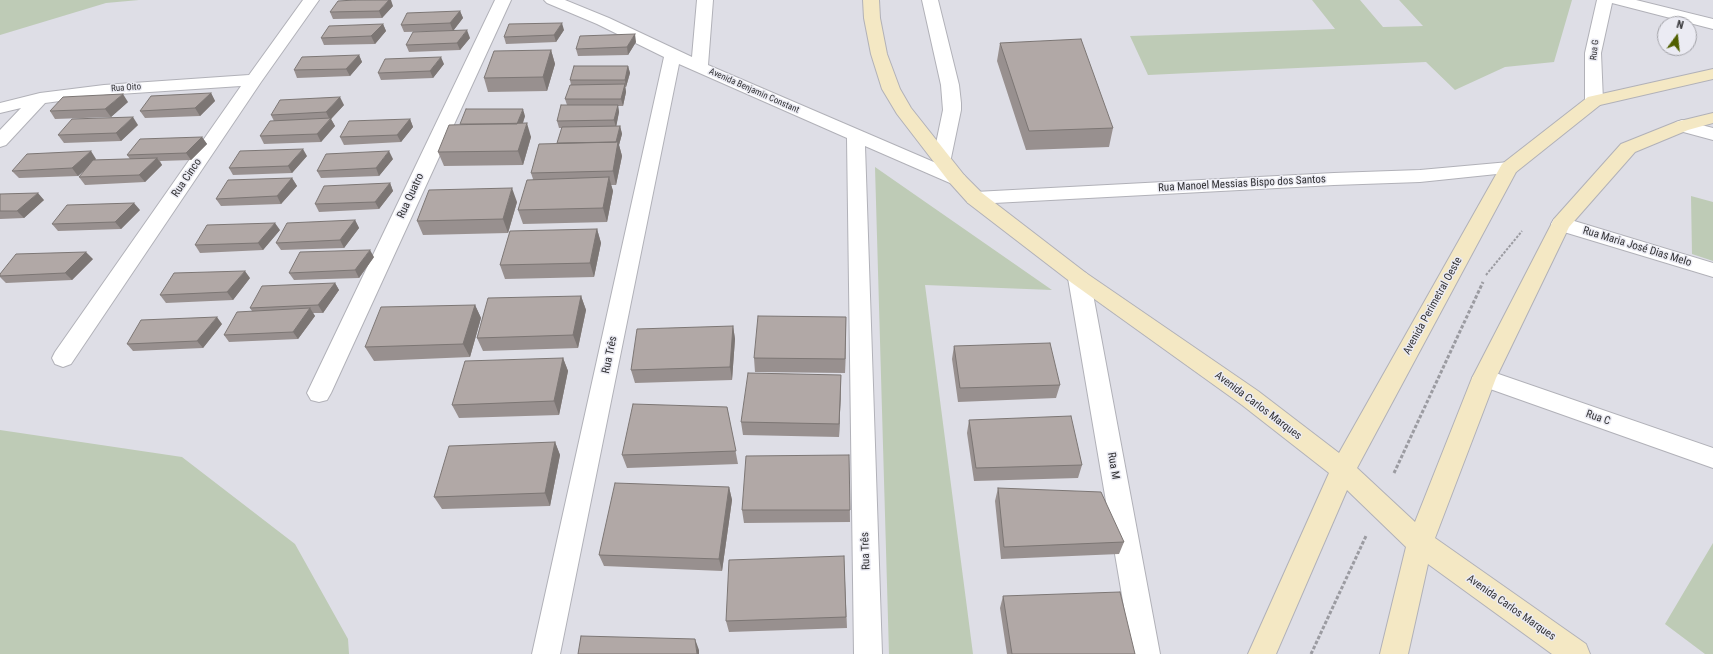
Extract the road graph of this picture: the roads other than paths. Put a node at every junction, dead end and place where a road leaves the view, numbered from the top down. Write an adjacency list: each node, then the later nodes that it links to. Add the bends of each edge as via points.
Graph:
1 (312, 0): 13 (street, Rua Cinco)
2 (503, 0): 31 (street, Rua Quatro)
3 (552, 0): 10 (street, Avenida Benjamin Constant)
4 (705, 0): 11 (street)
5 (871, 0): 22 (main road, Avenida Carlos Marques, via 879,54 891,89 903,110)
6 (930, 0): 22 (street, via 952,103)
7 (1605, 0): 15 (street, Rua G, via 1593,53)
8 (1617, 0): 9 (street)
9 (1713, 24)
10 (673, 55): 11 (street, Avenida Benjamin Constant); 35 (street, Rua Três)
11 (699, 67): 20 (street, Avenida Benjamin Constant)
12 (1713, 74): 15 (main road, Avenida Perimetral Oeste)
13 (254, 80): 14 (street, Rua Oito, via 104,90); 29 (street, Rua Cinco)
14 (40, 98): 16 (street, Rua Oito); 21 (street)
15 (1594, 102): 23 (main road, Avenida Perimetral Oeste)
16 (0, 108)
17 (1713, 118): 18 (main road)
18 (1682, 126): 19 (street); 26 (main road, via 1628,148)
19 (1713, 134)
20 (856, 136): 24 (street, Avenida Benjamin Constant); 36 (street, Rua Três)
21 (0, 141)
22 (942, 158): 24 (main road, Avenida Carlos Marques)
23 (1509, 168): 25 (street, Rua Manoel Messias Bispo dos Santos, via 1420,176); 33 (main road, Avenida Perimetral Oeste)
24 (957, 178): 25 (main road, Avenida Carlos Marques)
25 (975, 198): 28 (main road, Avenida Carlos Marques)
26 (1561, 224): 27 (street, Rua Maria José Dias Melo); 30 (main road)
27 (1713, 270)
28 (1080, 278): 33 (main road, Avenida Carlos Marques, via 1250,398); 37 (street, Rua M)
29 (63, 358)
30 (1484, 378): 32 (street, Rua C); 34 (main road)
31 (318, 393)
32 (1713, 458)
33 (1343, 470): 34 (main road, Avenida Carlos Marques); 38 (main road, Avenida Perimetral Oeste)
34 (1420, 543): 39 (main road); 40 (main road, Avenida Carlos Marques)
35 (546, 654)
36 (868, 654)
37 (1146, 654)
38 (1262, 654)
39 (1394, 654)
40 (1576, 654)

